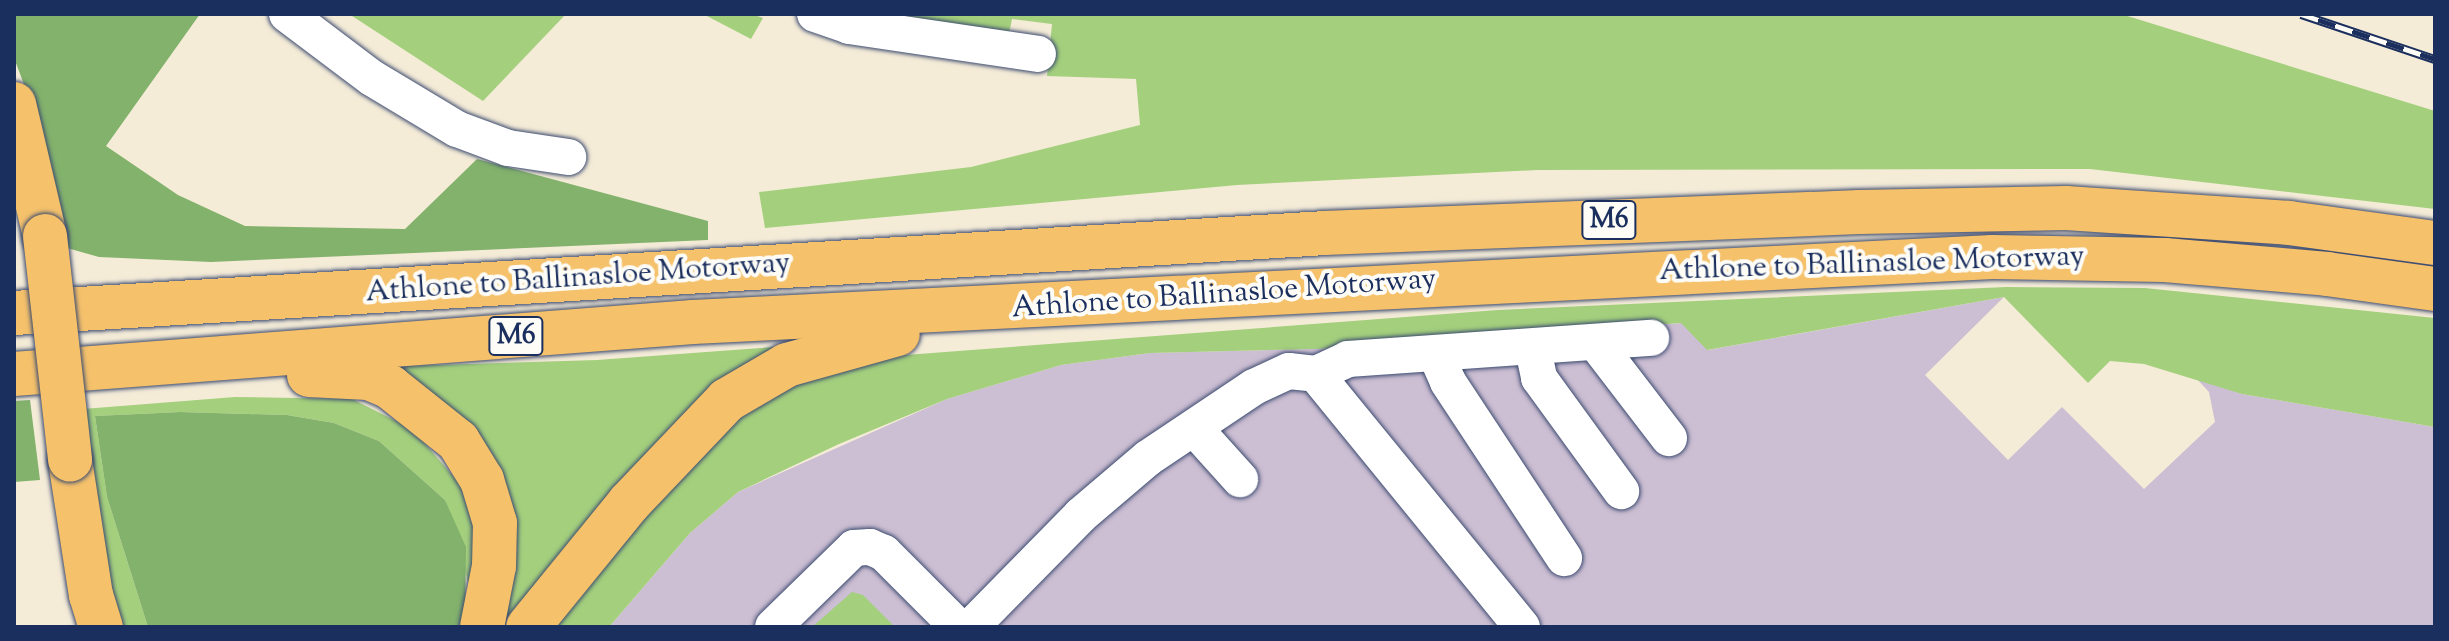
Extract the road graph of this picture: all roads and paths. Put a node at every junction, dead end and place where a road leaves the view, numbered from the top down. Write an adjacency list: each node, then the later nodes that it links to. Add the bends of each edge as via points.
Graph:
1 (287, 14): 5 (street, via 372,78 457,129 508,148)
2 (815, 14): 3 (street, via 849,26)
3 (1038, 54)
4 (14, 104): 21 (main road, bridge, via 45,236 70,460)
5 (568, 157)
6 (2435, 243): 9 (main road, Athlone to Ballinasloe Motorway / M6, via 2289,223 2066,208 1844,212 1294,234)
7 (2435, 289): 8 (main road, Athlone to Ballinasloe Motorway / M6, via 2165,260 1992,257 1458,281)
8 (1018, 309): 15 (main road, Athlone to Ballinasloe Motorway / M6, via 693,322); 23 (main road, via 830,349 746,388 674,453)
9 (14, 313)
10 (1651, 338): 11 (street)
11 (1596, 343): 12 (street); 17 (street)
12 (1533, 349): 13 (street); 19 (street, via 1539,378)
13 (1437, 357): 14 (street, via 1348,359); 20 (street, via 1448,382)
14 (1316, 374): 16 (street, via 1289,371 1254,387); 27 (street)
15 (14, 375): 22 (main road, via 131,390 329,373 369,378 390,387 458,441 482,480 495,523 491,593)
16 (1194, 428): 18 (street); 26 (street, via 1148,458 1081,515)
17 (1669, 438)
18 (1240, 479)
19 (1621, 491)
20 (1564, 558)
21 (101, 627)
22 (482, 627)
23 (528, 627)
24 (773, 627): 25 (street, via 854,548 870,547 884,553)
25 (958, 627)
26 (971, 627)
27 (1522, 627)

